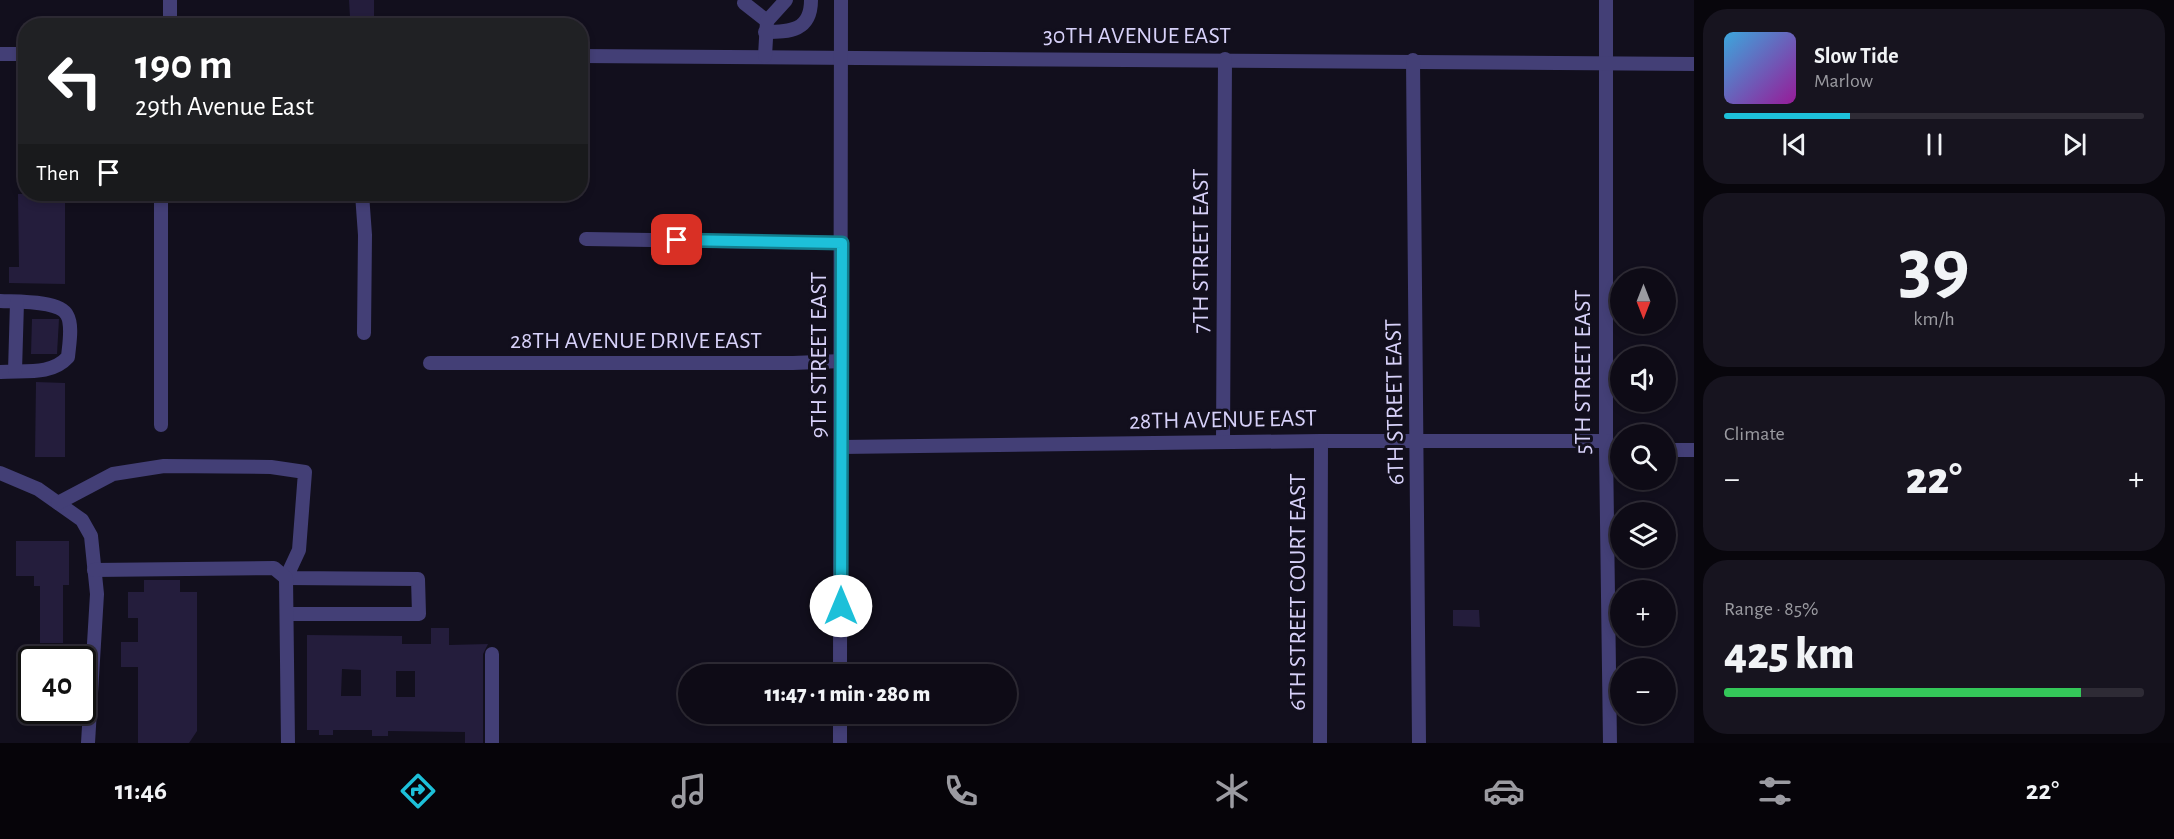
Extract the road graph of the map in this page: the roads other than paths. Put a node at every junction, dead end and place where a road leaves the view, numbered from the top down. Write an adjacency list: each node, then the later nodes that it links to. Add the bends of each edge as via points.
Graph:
1 (170, 0): 7 (street)
2 (786, 0): 8 (street)
3 (811, 0): 8 (street, via 807,19 797,29 782,32)
4 (841, 0): 13 (street, 9TH STREET EAST)
5 (1606, 0): 16 (street, 5TH STREET EAST)
6 (744, 3): 8 (street)
7 (170, 18)
8 (766, 27): 12 (street)
9 (0, 54): 10 (street)
10 (18, 54)
11 (588, 56): 12 (street, 30TH AVENUE EAST)
12 (765, 56): 13 (street, 30TH AVENUE EAST)
13 (841, 56): 14 (street, 30TH AVENUE EAST); 21 (street, 9TH STREET EAST)
14 (1225, 59): 15 (street, 30TH AVENUE EAST); 33 (street, 7TH STREET EAST)
15 (1413, 60): 16 (street, 30TH AVENUE EAST); 32 (street, 6TH STREET EAST)
16 (1605, 62): 17 (street, 30TH AVENUE EAST); 29 (street, 5TH STREET EAST)
17 (1694, 64)
18 (161, 201): 30 (street)
19 (363, 201): 24 (street)
20 (586, 239): 21 (street)
21 (842, 243): 25 (street, 9TH STREET EAST)
22 (0, 301): 23 (street)
23 (17, 302): 27 (street); 27 (street, via 61,308 67,315 69,346 68,357 55,367)
24 (364, 333)
25 (842, 361): 26 (street, 28TH AVENUE DRIVE EAST); 35 (street, 9TH STREET EAST)
26 (430, 363)
27 (15, 371): 28 (street)
28 (0, 372)
29 (1611, 424)
30 (161, 425)
31 (1321, 441): 32 (street, 28TH AVENUE EAST); 33 (street, 28TH AVENUE EAST); 51 (street, 6TH STREET COURT EAST)
32 (1418, 441): 34 (street, 28TH AVENUE EAST); 52 (street, 6TH STREET EAST)
33 (1222, 442): 35 (street, 28TH AVENUE EAST)
34 (1610, 446)
35 (842, 447): 45 (street, 9TH STREET EAST)
36 (1676, 450): 37 (street)
37 (1694, 450)
38 (0, 473): 40 (street, via 38,489)
39 (1611, 490): 53 (street, 5TH STREET EAST)
40 (58, 503): 41 (street, via 87,528); 42 (street, via 113,474 164,466 271,467 305,472 299,550)
41 (94, 570): 42 (street, via 274,568); 47 (street, via 97,594)
42 (286, 578): 43 (street); 43 (street, via 418,579 418,614)
43 (287, 615): 48 (street)
44 (492, 654): 49 (street)
45 (840, 664)
46 (840, 724): 50 (street)
47 (88, 743)
48 (288, 743)
49 (492, 743)
50 (840, 743)
51 (1320, 743)
52 (1419, 743)
53 (1610, 743)

